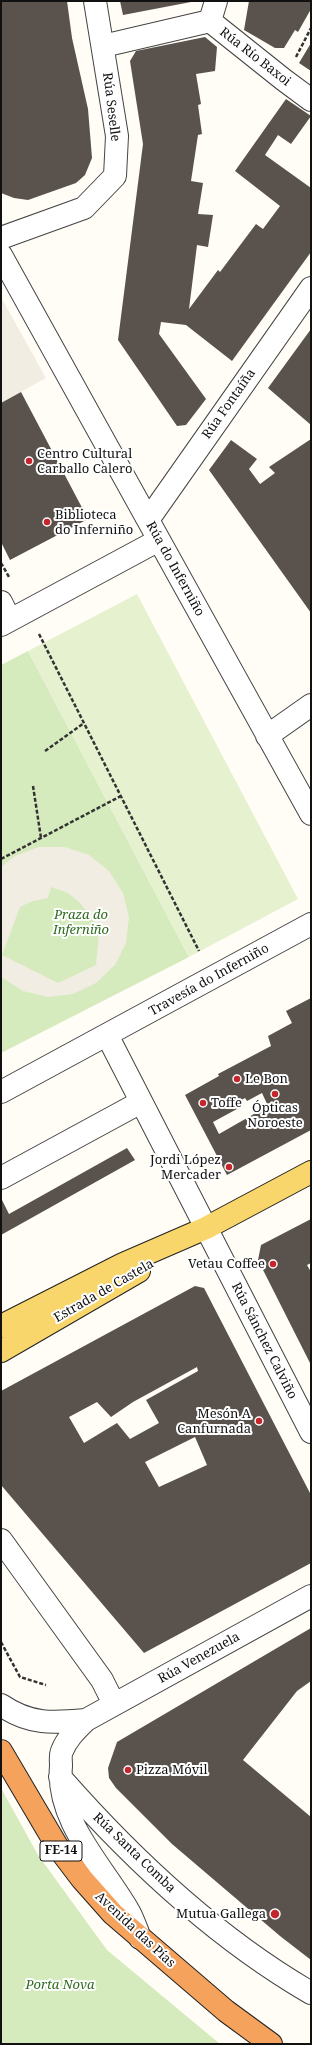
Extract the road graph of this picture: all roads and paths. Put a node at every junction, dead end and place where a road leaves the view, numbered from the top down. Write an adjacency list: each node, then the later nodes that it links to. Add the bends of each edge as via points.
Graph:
1 (95, 1): 3 (street, Rúa Seselle)
2 (213, 11): 3 (street, Rúa Río Baxoi); 4 (street, Rúa Río Baxoi)
3 (103, 46): 5 (street, Rúa Seselle, via 117,136 115,176 84,208)
4 (311, 100)
5 (5, 230)
6 (1, 255): 8 (street, Rúa do Inferniño)
7 (311, 288): 8 (street, Rúa Fontaíña)
8 (148, 520): 9 (street, Rúa do Inferniño)
9 (159, 540): 10 (street); 13 (street, Rúa do Inferniño)
10 (10, 615): 12 (path)
11 (311, 705): 13 (street)
12 (84, 723): 14 (path); 16 (path)
13 (267, 736): 17 (street, Rúa do Inferniño)
14 (45, 751)
15 (33, 786): 18 (path)
16 (121, 796): 18 (path); 21 (path)
17 (311, 814)
18 (41, 838): 19 (path)
19 (1, 859)
20 (311, 924): 22 (street, Travesía do Inferniño)
21 (199, 951)
22 (107, 1035): 23 (street, Travesía do Inferniño); 24 (street)
23 (1, 1092)
24 (141, 1102): 26 (street); 27 (street)
25 (311, 1172): 27 (main road, Estrada de Castela)
26 (1, 1178)
27 (206, 1228): 28 (main road, Estrada de Castela, via 122,1264); 29 (main road, Estrada de Castela, via 170,1253); 30 (street, Rúa Sánchez Calviño)
28 (1, 1326)
29 (1, 1350)
30 (311, 1432)
31 (1, 1540): 35 (street, via 102,1680)
32 (311, 1596): 35 (street, Rúa Venezuela)
33 (1, 1642): 34 (path, via 20,1677)
34 (46, 1685)
35 (114, 1704): 37 (street, Rúa Venezuela)
36 (1, 1705): 37 (street, Rúa Venezuela, via 16,1716 40,1721)
37 (86, 1720): 39 (street, Rúa Venezuela, via 73,1732 62,1751)
38 (1, 1750): 40 (highway, Avenida das Pías / FE-14, via 57,1846 113,1914)
39 (60, 1777): 40 (street, Rúa Venezuela, via 62,1798 72,1821 129,1911); 41 (street, Rúa Santa Comba, via 85,1806 192,1910 280,1975)
40 (140, 1938): 42 (highway, Avenida das Pías / FE-14, via 226,2011)
41 (311, 1993)
42 (271, 2044)

